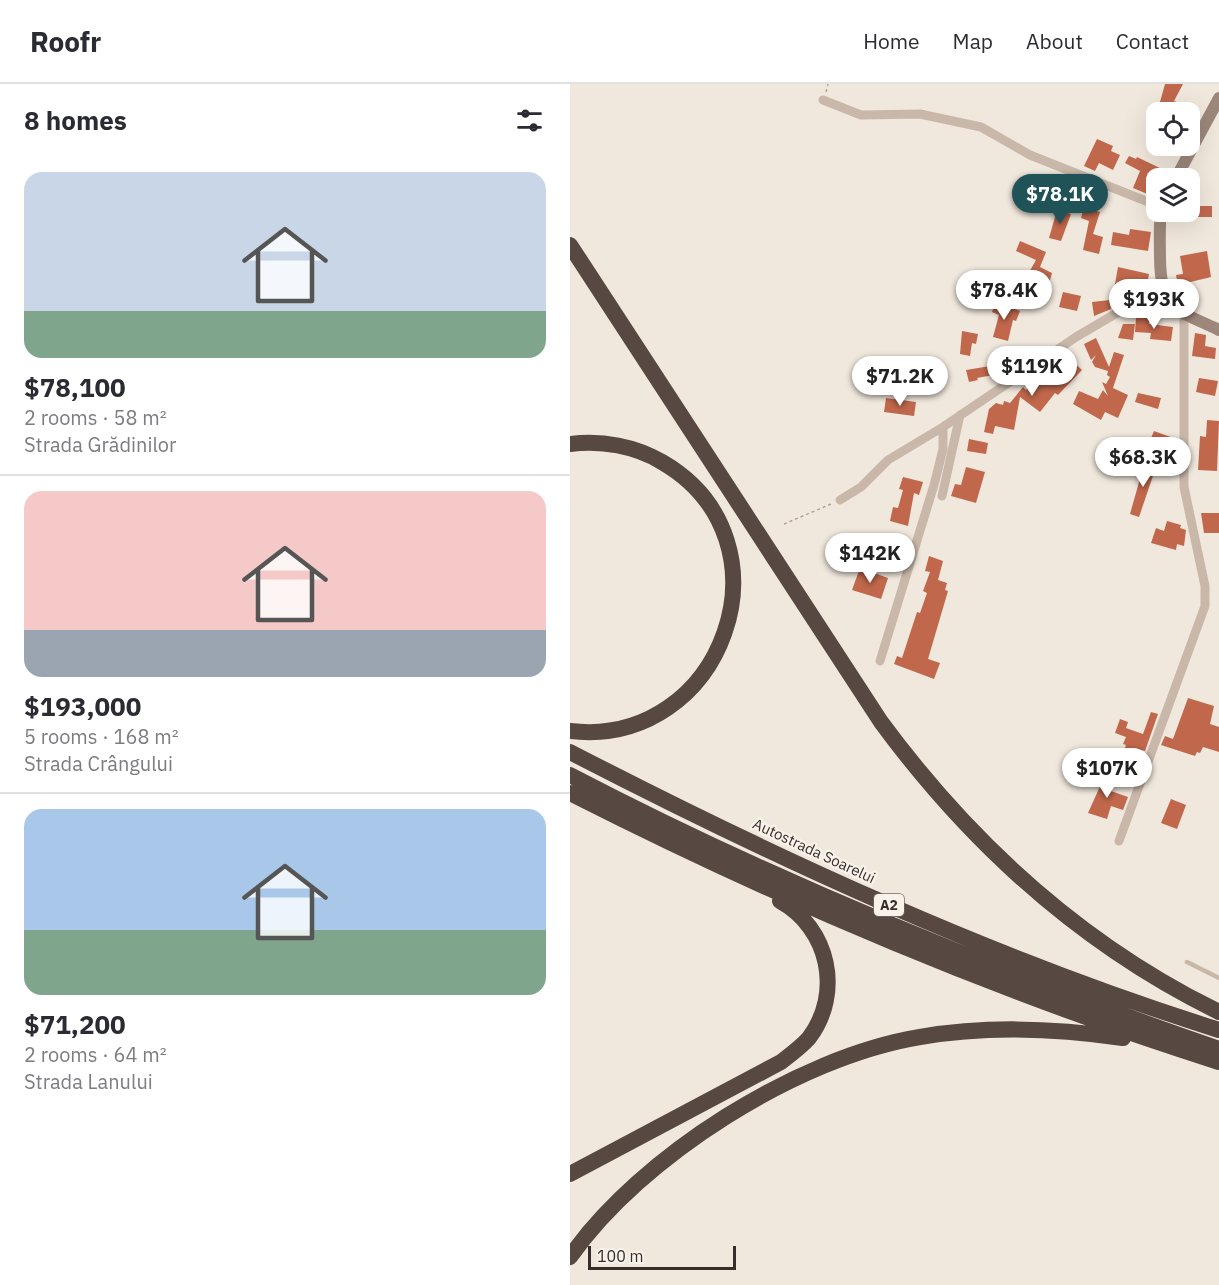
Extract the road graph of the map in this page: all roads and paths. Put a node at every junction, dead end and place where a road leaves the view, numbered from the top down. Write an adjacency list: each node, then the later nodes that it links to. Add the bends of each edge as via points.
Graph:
1 (1219, 98): 3 (street)
2 (823, 100): 4 (street, via 861,115 920,114 981,127 1030,155)
3 (1181, 168)
4 (1146, 201)
5 (1161, 222): 7 (street)
6 (570, 245): 25 (highway, via 881,722 958,819 1019,878 1083,930 1150,974)
7 (1161, 287): 8 (street, via 1169,302); 10 (street, via 1076,337)
8 (1184, 314): 9 (street); 21 (street, via 1184,487 1206,596 1192,648)
9 (1219, 330)
10 (960, 415): 11 (street); 13 (street)
11 (943, 427): 14 (street, via 888,460 861,487); 16 (street, via 943,449 934,485)
12 (570, 444): 17 (highway, via 597,443 640,452 666,465 693,486 713,511 733,566 732,609 718,651 692,687 658,713 614,729)
13 (942, 496)
14 (840, 500): 15 (path)
15 (784, 524)
16 (880, 661)
17 (570, 731)
18 (570, 752): 26 (highway, Autostrada Soarelui / A2, via 731,833 913,916)
19 (570, 775): 28 (highway, A2, via 718,849 905,933 1087,1003)
20 (570, 793): 22 (highway)
21 (1119, 841)
22 (715, 864): 27 (highway, via 985,980); 30 (highway, via 784,903 814,933 825,955 829,981 827,999 816,1026 781,1062)
23 (1187, 962): 24 (lane)
24 (1219, 978)
25 (1219, 1012)
26 (1219, 1030)
27 (1162, 1044): 29 (highway); 31 (highway, via 1092,1033 998,1028 918,1037 860,1052 761,1098 677,1149 617,1202)
28 (1219, 1048)
29 (1219, 1062)
30 (570, 1174)
31 (570, 1257)

